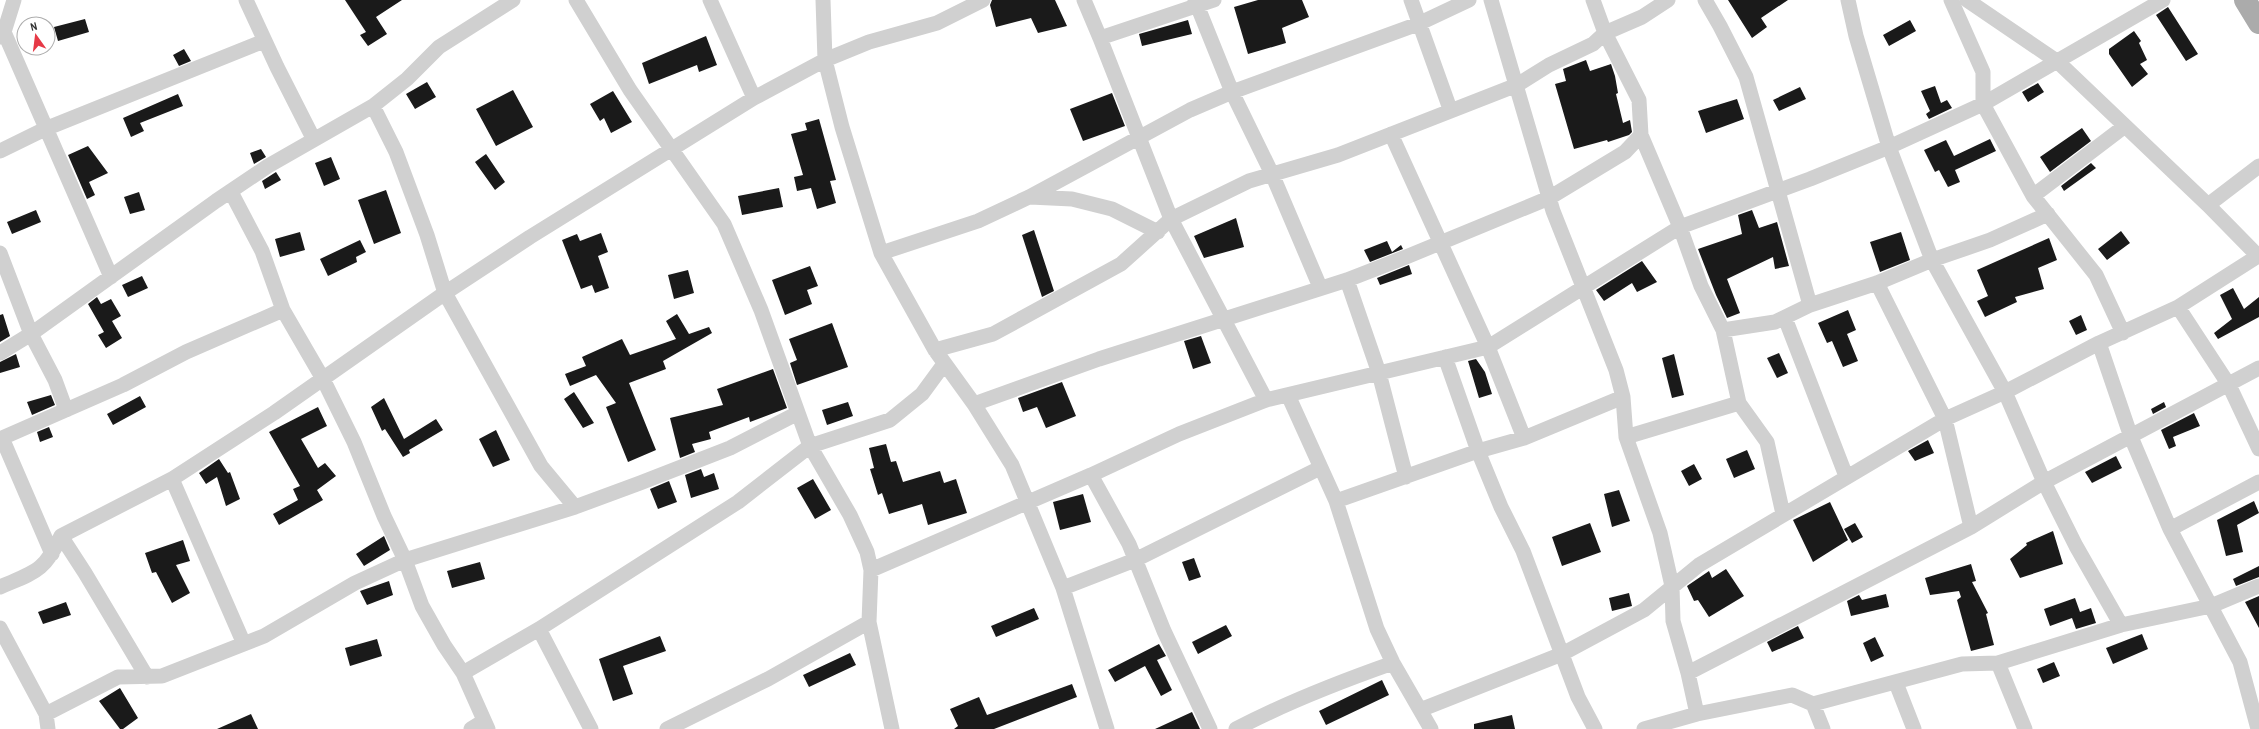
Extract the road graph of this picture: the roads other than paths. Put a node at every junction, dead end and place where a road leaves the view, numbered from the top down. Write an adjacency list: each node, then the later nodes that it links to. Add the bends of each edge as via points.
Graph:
1 (14, 0): 23 (street)
2 (246, 0): 25 (street)
3 (513, 0): 32 (street, via 439,47)
4 (576, 0): 41 (street, via 630,90)
5 (710, 0): 30 (street)
6 (823, 0): 26 (street)
7 (983, 0): 26 (street, via 937,23 869,42)
8 (1084, 0): 24 (street)
9 (1214, 0): 20 (street)
10 (1411, 0): 21 (street)
11 (1469, 0): 21 (street)
12 (1491, 0): 28 (street)
13 (1593, 0): 22 (street)
14 (1668, 0): 22 (street, via 1642,17)
15 (1705, 0): 45 (street, via 1746,77)
16 (1848, 0): 40 (street)
17 (1951, 0): 31 (street, via 1983,72)
18 (1967, 0): 27 (street)
19 (2163, 0): 27 (street)
20 (1196, 3): 24 (street); 29 (street)
21 (1418, 24): 29 (street); 33 (street)
22 (1605, 33): 28 (street, via 1593,44); 37 (street, via 1639,100)
23 (2, 34): 35 (street)
24 (1100, 38): 39 (street)
25 (264, 41): 35 (street); 38 (street)
26 (825, 60): 30 (street); 56 (street, via 842,127)
27 (2058, 62): 31 (street); 34 (street)
28 (1517, 85): 33 (street); 49 (street)
29 (1232, 92): 39 (street, via 1190,110); 44 (street)
30 (754, 98): 41 (street)
31 (1983, 104): 40 (street); 47 (street)
32 (374, 106): 38 (street); 65 (street, via 396,152 427,235)
33 (1450, 109): 36 (street)
34 (2125, 126): 47 (street); 50 (street)
35 (45, 129): 42 (street); 60 (street)
36 (1391, 134): 44 (street, via 1338,155); 55 (street)
37 (1641, 135): 49 (street, via 1625,152); 53 (street)
38 (314, 138): 46 (street)
39 (1140, 138): 48 (street); 52 (street)
40 (1889, 147): 45 (street); 59 (street)
41 (671, 150): 65 (street); 91 (street, via 724,224 762,310)
42 (0, 151)
43 (2259, 166): 50 (street)
44 (1272, 174): 52 (street, via 1249,181); 63 (street)
45 (1777, 190): 53 (street); 66 (street)
46 (231, 192): 60 (street); 68 (street, via 262,251)
47 (2033, 196): 51 (street)
48 (1029, 197): 54 (street, via 1072,199 1112,209); 56 (street, via 978,221)
49 (1549, 198): 55 (street); 64 (street)
50 (2208, 204): 58 (street)
51 (2048, 214): 59 (street, via 1990,240); 72 (street, via 2096,275)
52 (1171, 219): 54 (street); 69 (street)
53 (1680, 227): 64 (street); 71 (street, via 1701,286)
54 (1158, 232): 76 (street, via 1121,264 993,334)
55 (1439, 243): 61 (street); 75 (street)
56 (882, 253): 76 (street)
57 (0, 254): 73 (street)
58 (2259, 257): 67 (street)
59 (1932, 260): 62 (street); 84 (street)
60 (111, 277): 73 (street)
61 (1347, 280): 63 (street); 81 (street)
62 (1877, 283): 66 (street); 92 (street)
63 (1320, 287): 69 (street)
64 (1582, 287): 75 (street); 86 (street, via 1616,370)
65 (445, 293): 82 (street); 108 (street, via 542,466)
66 (1810, 305): 70 (street)
67 (2178, 307): 72 (street); 83 (street)
68 (283, 310): 82 (street); 90 (street, via 186,352)
69 (1224, 318): 87 (street); 89 (street)
70 (1785, 318): 71 (street, via 1775,322); 101 (street)
71 (1723, 330): 88 (street)
72 (2123, 333): 74 (street)
73 (31, 334): 77 (street); 90 (street, via 55,380)
74 (2099, 343): 84 (street); 95 (street)
75 (1488, 347): 78 (street); 94 (street)
76 (935, 350): 79 (street)
77 (0, 353)
78 (1445, 357): 81 (street); 98 (street)
79 (944, 364): 89 (street); 96 (street, via 922,394 890,420)
80 (2259, 368): 83 (street)
81 (1378, 373): 85 (street); 102 (street)
82 (324, 379): 103 (street); 114 (street)
83 (2229, 385): 95 (street); 97 (street)
84 (2005, 392): 92 (street); 104 (street)
85 (1288, 395): 87 (street); 99 (street)
86 (1623, 397): 93 (street); 94 (street)
87 (1266, 400): 100 (street, via 1179,434)
88 (1739, 403): 93 (street); 109 (street, via 1768,442)
89 (974, 404): 107 (street, via 1012,465)
90 (66, 410): 113 (street, via 2,438)
91 (798, 413): 96 (street); 108 (street, via 730,448)
92 (1944, 419): 101 (street); 110 (street)
93 (1626, 437): 117 (street, via 1660,533)
94 (1524, 438): 98 (street)
95 (2131, 438): 104 (street); 111 (street)
96 (810, 446): 116 (street, via 850,515 867,552); 125 (street, via 738,502)
97 (2259, 449)
98 (1478, 451): 102 (street); 127 (street, via 1501,507 1523,551)
99 (1320, 468): 106 (street); 115 (street)
100 (1091, 475): 107 (street); 115 (street, via 1129,544)
101 (1846, 476): 109 (street)
102 (1406, 477): 106 (street)
103 (172, 479): 112 (street); 126 (street)
104 (2044, 482): 110 (street); 123 (street, via 2076,546)
105 (2259, 482): 111 (street)
106 (1336, 501): 128 (street, via 1377,629)
107 (1029, 504): 116 (street); 120 (street)
108 (575, 507): 114 (street)
109 (1783, 514): 117 (street, via 1699,565)
110 (1971, 527): 131 (street)
111 (2170, 529): 121 (street)
112 (61, 536): 113 (street); 132 (street, via 86,573)
113 (52, 554): 119 (street, via 37,571)
114 (405, 560): 126 (street, via 355,582 264,636); 130 (street, via 422,606 444,646)
115 (1135, 560): 120 (street); 145 (street, via 1164,631)
116 (871, 570): 122 (street)
117 (1672, 586): 127 (street, via 1644,610); 131 (street, via 1673,621)
118 (2259, 586): 121 (street)
119 (0, 587)
120 (1063, 588): 144 (street)
121 (2211, 606): 123 (street); 153 (street, via 2240,662)
122 (869, 622): 142 (street, via 768,679); 143 (street)
123 (2121, 624): 129 (street)
124 (0, 628): 138 (street)
125 (539, 629): 130 (street); 141 (street)
126 (244, 644): 132 (street, via 162,676)
127 (1562, 654): 135 (street); 148 (street, via 1578,696)
128 (1393, 663): 135 (street); 146 (street, via 1337,683)
129 (1998, 663): 133 (street, via 1962,664); 152 (street)
130 (463, 673): 139 (street)
131 (1688, 673): 136 (street)
132 (147, 677): 138 (street, via 118,677)
133 (1896, 682): 134 (street); 151 (street)
134 (1813, 704): 136 (street, via 1792,695); 150 (street)
135 (1420, 710): 147 (street)
136 (1697, 714): 137 (street)
137 (1674, 724): 149 (street)
138 (47, 725)
139 (486, 725): 140 (street)
140 (471, 729)
141 (591, 729)
142 (667, 729)
143 (892, 729)
144 (1108, 729)
145 (1210, 729)
146 (1236, 729)
147 (1431, 729)
148 (1595, 729)
149 (1644, 729)
150 (1823, 729)
151 (1914, 729)
152 (2025, 729)
153 (2258, 729)

